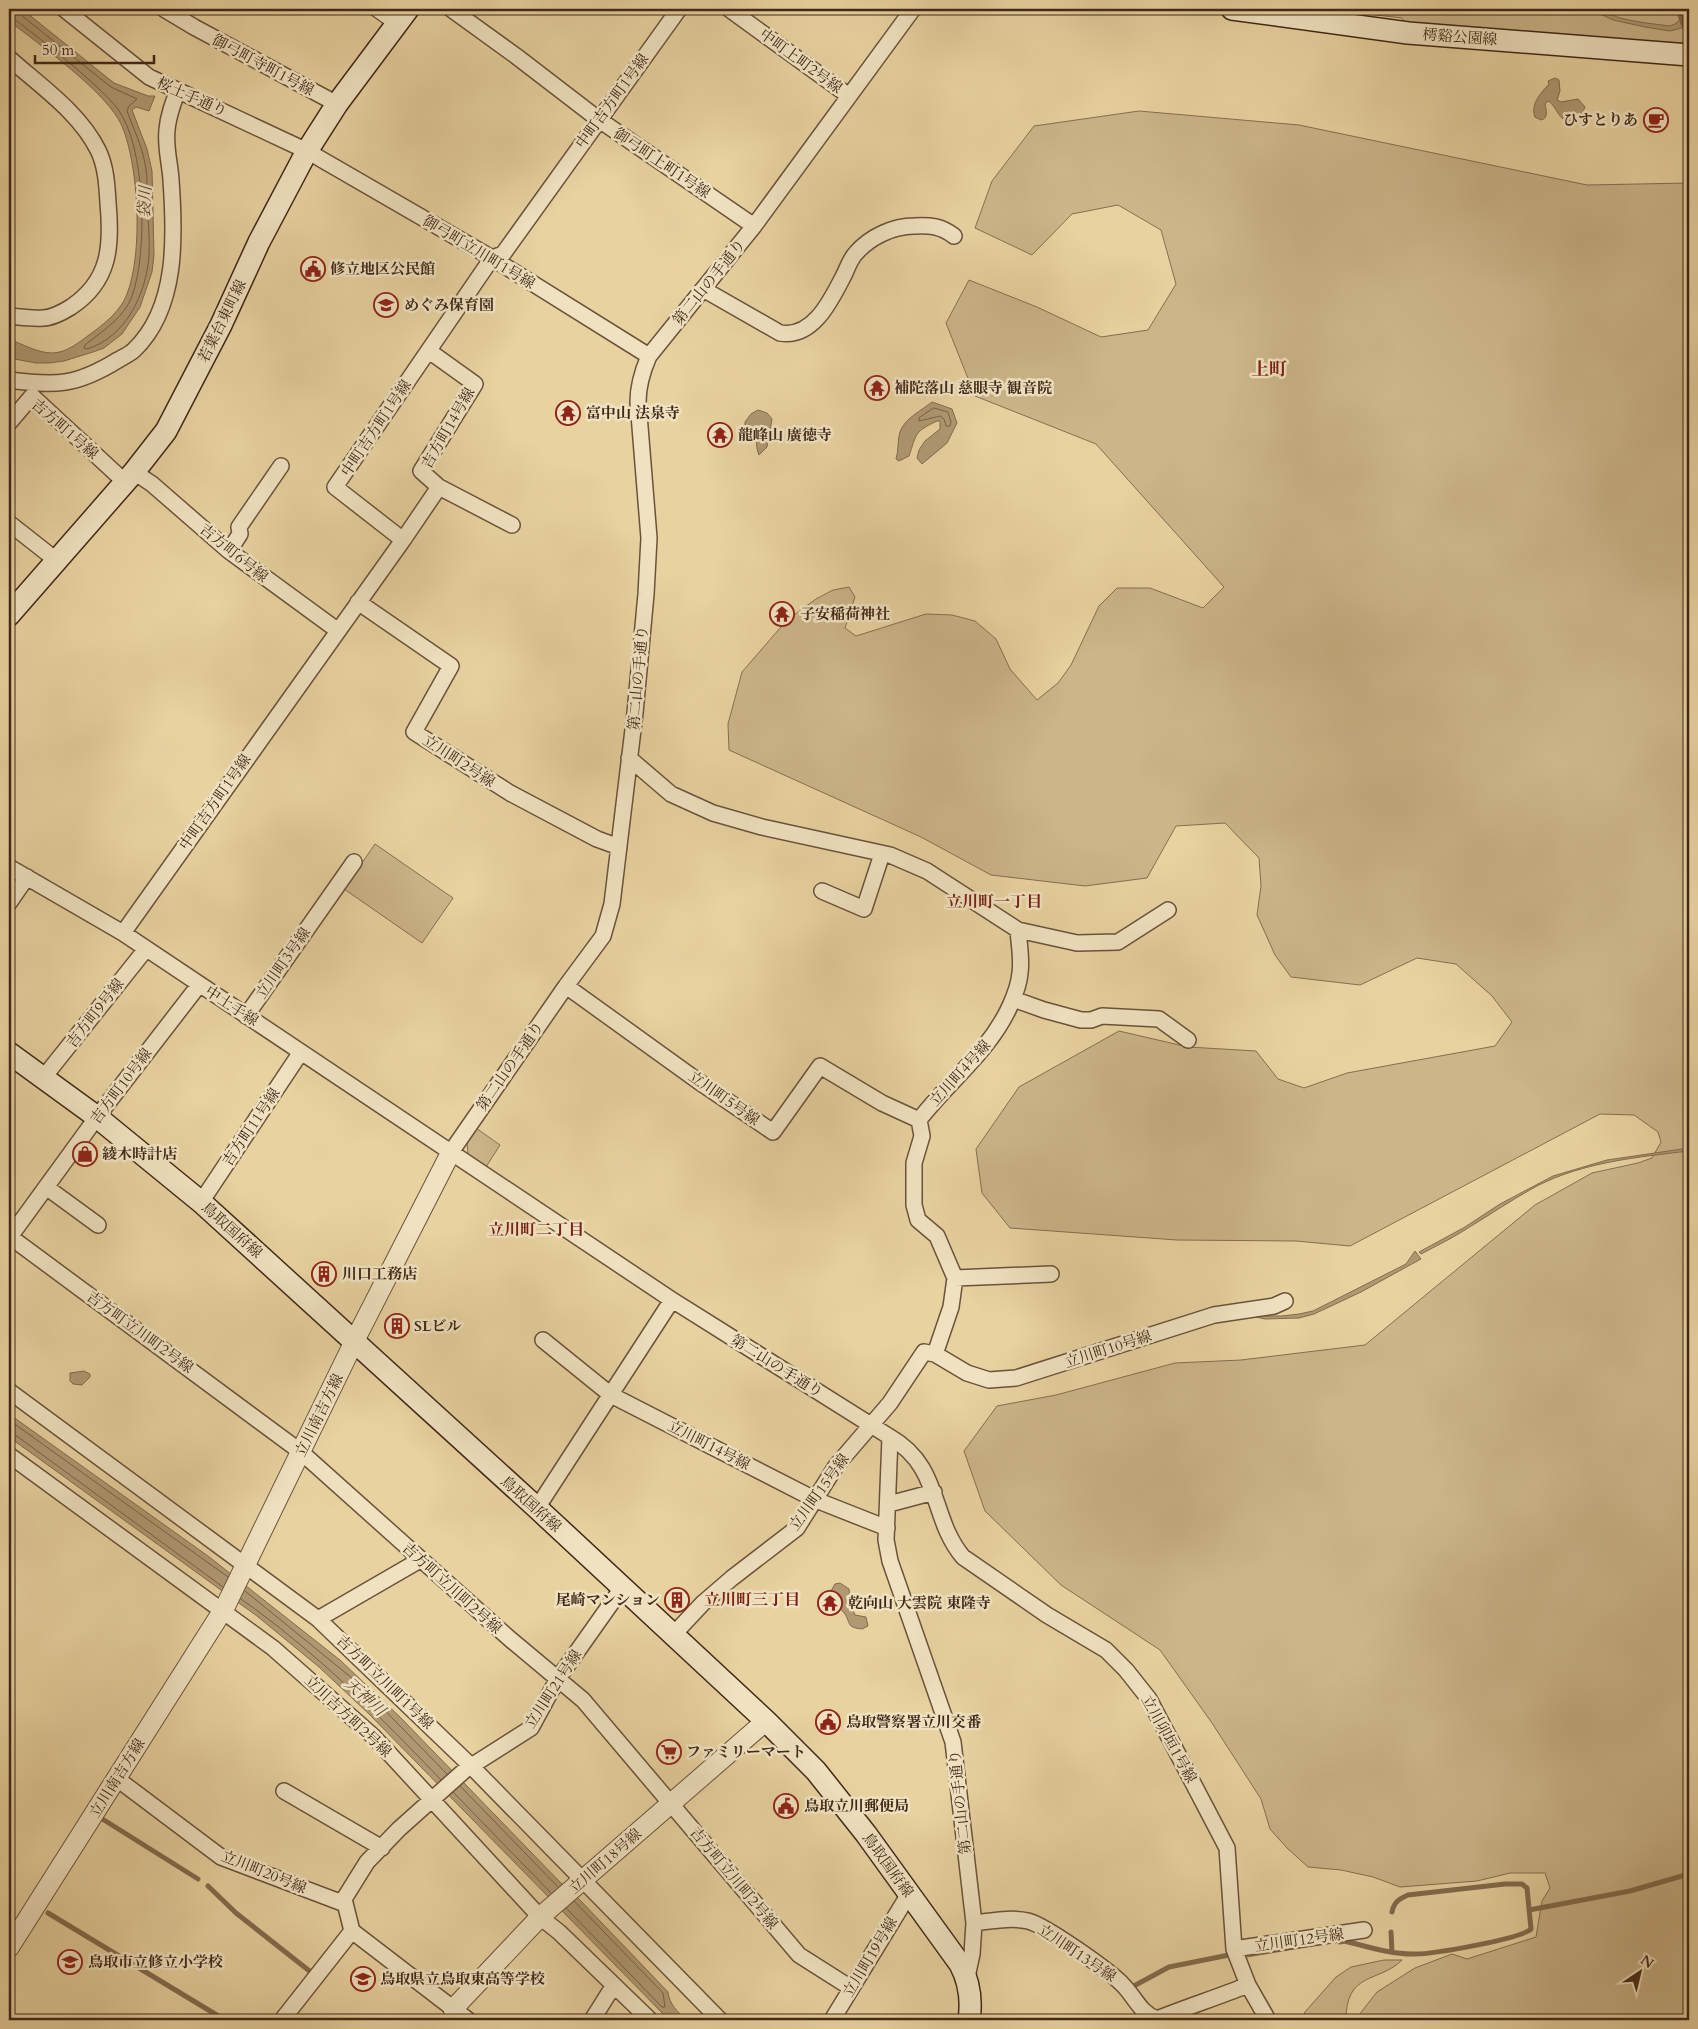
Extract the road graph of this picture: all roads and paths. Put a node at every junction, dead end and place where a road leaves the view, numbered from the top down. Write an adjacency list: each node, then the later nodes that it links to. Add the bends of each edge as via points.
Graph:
1 (64, 9): 13 (street, 桜土手通り, via 142,72)
2 (164, 9): 15 (street, 御弓町寺町1号線)
3 (377, 9): 10 (street)
4 (451, 9): 16 (street, 御弓町上町1号線)
5 (679, 9): 16 (street, 中町吉方町1号線)
6 (729, 9): 14 (street, 中町上町2号線)
7 (913, 9): 14 (street, 第二山の手通り)
8 (1232, 9): 9 (main road, 樗谿公園線)
9 (1291, 13): 11 (main road, 樗谿公園線, via 1408,33)
10 (402, 16): 15 (main road, 若葉台東町線)
11 (1689, 55)
12 (9, 58): 22 (street, via 86,130 100,153 106,179 109,243 105,268 93,289 80,300 63,312 45,318)
13 (178, 90): 17 (street, 桜土手通り); 26 (street, via 166,131 172,230 163,303 150,330 133,351 84,379)
14 (849, 96): 18 (street, 第二山の手通り)
15 (337, 104): 17 (main road, 若葉台東町線)
16 (598, 119): 18 (street, 御弓町上町1号線); 20 (street, 中町吉方町1号線, via 503,254)
17 (307, 151): 20 (street, 御弓町立川町1号線); 29 (main road, 若葉台東町線, via 166,432)
18 (754, 226): 21 (street, 第二山の手通り)
19 (954, 236): 21 (street, via 940,227 928,226 888,231 855,254 825,309 814,322 790,335 780,334)
20 (492, 258): 23 (street, 中町吉方町1号線); 24 (street, 御弓町立川町1号線)
21 (703, 289): 24 (street, 第二山の手通り)
22 (9, 316)
23 (429, 351): 30 (street, 吉方町14号線, via 475,384 421,471); 33 (street, 中町吉方町1号線, via 335,487)
24 (649, 356): 39 (street, 第二山の手通り, via 638,392 648,538 636,714)
25 (9, 380): 26 (street)
26 (36, 390): 27 (street, 吉方町1号線); 29 (street, 吉方町1号線)
27 (9, 423)
28 (281, 466): 34 (street, via 239,527 240,534)
29 (129, 477): 34 (street, 吉方町6号線, via 152,484); 35 (main road, 若葉台東町線)
30 (438, 486): 32 (street); 33 (street, 吉方町14号線)
31 (9, 523): 35 (street)
32 (512, 525)
33 (402, 540): 36 (street, 中町吉方町1号線)
34 (229, 551): 38 (street, 吉方町6号線)
35 (56, 560): 37 (main road, 若葉台東町線)
36 (358, 602): 38 (street, 中町吉方町1号線); 40 (street, 立川町2号線, via 451,666 414,732 510,793 597,840)
37 (9, 615)
38 (337, 630): 49 (street, 中町吉方町1号線)
39 (629, 758): 40 (street, 第二山の手通り); 41 (street, via 671,794 713,813)
40 (619, 847): 52 (street, 第二山の手通り, via 612,904 603,936)
41 (882, 854): 45 (street, via 864,909); 48 (street, via 927,871)
42 (354, 862): 54 (street, 立川町3号線)
43 (9, 867): 44 (street, 中土手線)
44 (27, 877): 46 (street); 49 (street, 中土手線)
45 (822, 891)
46 (9, 903)
47 (1168, 910): 48 (street, via 1118,942 1077,944)
48 (1018, 930): 53 (street, 立川町4号線, via 1020,974)
49 (123, 932): 50 (street, 中土手線)
50 (146, 948): 51 (street, 中土手線); 58 (street, 吉方町9号線)
51 (199, 985): 54 (street, 中土手線); 59 (street, 吉方町10号線)
52 (566, 986): 60 (street, 立川町5号線, via 773,1132 820,1066 882,1103); 61 (street, 第二山の手通り)
53 (1013, 999): 55 (street, via 1081,1020 1102,1016 1159,1019); 60 (street, 立川町4号線, via 1002,1022 980,1053)
54 (246, 1016): 56 (street, 中土手線)
55 (1188, 1040)
56 (301, 1052): 61 (street, 中土手線); 63 (street, 吉方町11号線)
57 (9, 1053): 58 (main road, 鳥取国府線)
58 (44, 1077): 59 (main road, 鳥取国府線)
59 (97, 1116): 62 (street, 吉方町10号線); 63 (main road, 鳥取国府線)
60 (919, 1120): 67 (street, 立川町4号線, via 922,1136 914,1162 914,1205 918,1220 937,1236)
61 (451, 1152): 68 (street, 第二山の手通り); 71 (street, 立川南吉方線)
62 (46, 1187): 64 (street); 65 (street, 吉方町10号線)
63 (201, 1202): 71 (main road, 鳥取国府線)
64 (98, 1225)
65 (9, 1236): 77 (street, 吉方町立川町2号線)
66 (1051, 1274): 67 (street)
67 (955, 1278): 72 (street, via 951,1307)
68 (672, 1300): 74 (street); 75 (street, 第二山の手通り)
69 (1285, 1301): 72 (street, 立川町10号線, via 1274,1306 1214,1315 1016,1378 989,1380 967,1373)
70 (543, 1340): 74 (street, 立川町14号線)
71 (354, 1342): 77 (street, 立川南吉方線); 82 (main road, 鳥取国府線)
72 (935, 1354): 75 (street, via 924,1352 890,1404)
73 (9, 1391): 85 (street, 吉方町立川町1号線)
74 (611, 1395): 80 (street, 立川町14号線); 82 (street)
75 (871, 1424): 76 (street, 第二山の手通り); 80 (street, 立川町15号線, via 836,1466)
76 (890, 1437): 79 (street, 立川卯垣1号線, via 905,1447 918,1462); 81 (street, 第二山の手通り)
77 (301, 1452): 84 (street, 吉方町立川町2号線); 85 (street, 立川南吉方線)
78 (9, 1455): 87 (street, 立川吉方町2号線)
79 (934, 1492): 81 (street); 106 (street, 立川卯垣1号線, via 946,1527 963,1557 1106,1650 1149,1699 1227,1848)
80 (816, 1500): 83 (street, 立川町14号線); 89 (street, 立川町15号線, via 797,1528 717,1590)
81 (888, 1504): 83 (street, 第二山の手通り)
82 (537, 1508): 86 (main road, 鳥取国府線)
83 (887, 1528): 102 (street, 第二山の手通り, via 890,1561 953,1742)
84 (420, 1560): 88 (street); 90 (street, 吉方町立川町2号線)
85 (245, 1567): 87 (street, 立川南吉方線); 88 (street, 吉方町立川町1号線)
86 (622, 1588): 89 (main road, 鳥取国府線); 90 (street, 立川町21号線)
87 (224, 1610): 93 (street, 立川南吉方線); 95 (street, 立川吉方町2号線, via 273,1648 367,1731)
88 (318, 1618): 92 (street, 吉方町立川町1号線)
89 (673, 1635): 91 (main road, 鳥取国府線)
90 (557, 1680): 92 (street, 立川町21号線, via 531,1728); 96 (street, 吉方町立川町2号線, via 583,1700)
91 (766, 1721): 96 (street, 立川町18号線); 99 (main road, 鳥取国府線, via 822,1778)
92 (468, 1768): 95 (street, 立川町21号線); 98 (street, 吉方町立川町1号線)
93 (116, 1778): 100 (street, 立川町20号線, via 221,1857); 105 (street, 立川南吉方線)
94 (284, 1791): 97 (street)
95 (435, 1798): 97 (street); 101 (street, 立川吉方町2号線)
96 (672, 1804): 98 (street, 立川町18号線); 110 (street, 吉方町立川町2号線, via 799,1955)
97 (382, 1848): 100 (street, via 357,1876 344,1899)
98 (580, 1882): 101 (street, 立川町18号線); 115 (street, 吉方町立川町1号線)
99 (909, 1894): 107 (main road, 鳥取国府線); 110 (street, 立川町19号線)
100 (345, 1904): 104 (street)
101 (544, 1914): 108 (street, 立川吉方町2号線); 111 (street, 立川町18号線)
102 (974, 1923): 107 (street, 第二山の手通り); 109 (street, 立川町13号線, via 1010,1920 1034,1923 1099,1965 1122,1984 1148,2016 1157,2019)
103 (1364, 1930): 106 (street, 立川町12号線)
104 (352, 1931): 111 (street); 112 (street)
105 (9, 1948)
106 (1234, 1949): 109 (street, 立川卯垣1号線)
107 (967, 1977): 117 (main road)
108 (614, 1985): 113 (street); 114 (street, 立川吉方町2号線)
109 (1248, 1985): 118 (street, 立川卯垣1号線)
110 (851, 1988): 116 (street, 立川町19号線)
111 (460, 2015)
112 (282, 2020)
113 (592, 2020)
114 (650, 2020)
115 (720, 2020)
116 (832, 2020)
117 (969, 2020)
118 (1268, 2020)

